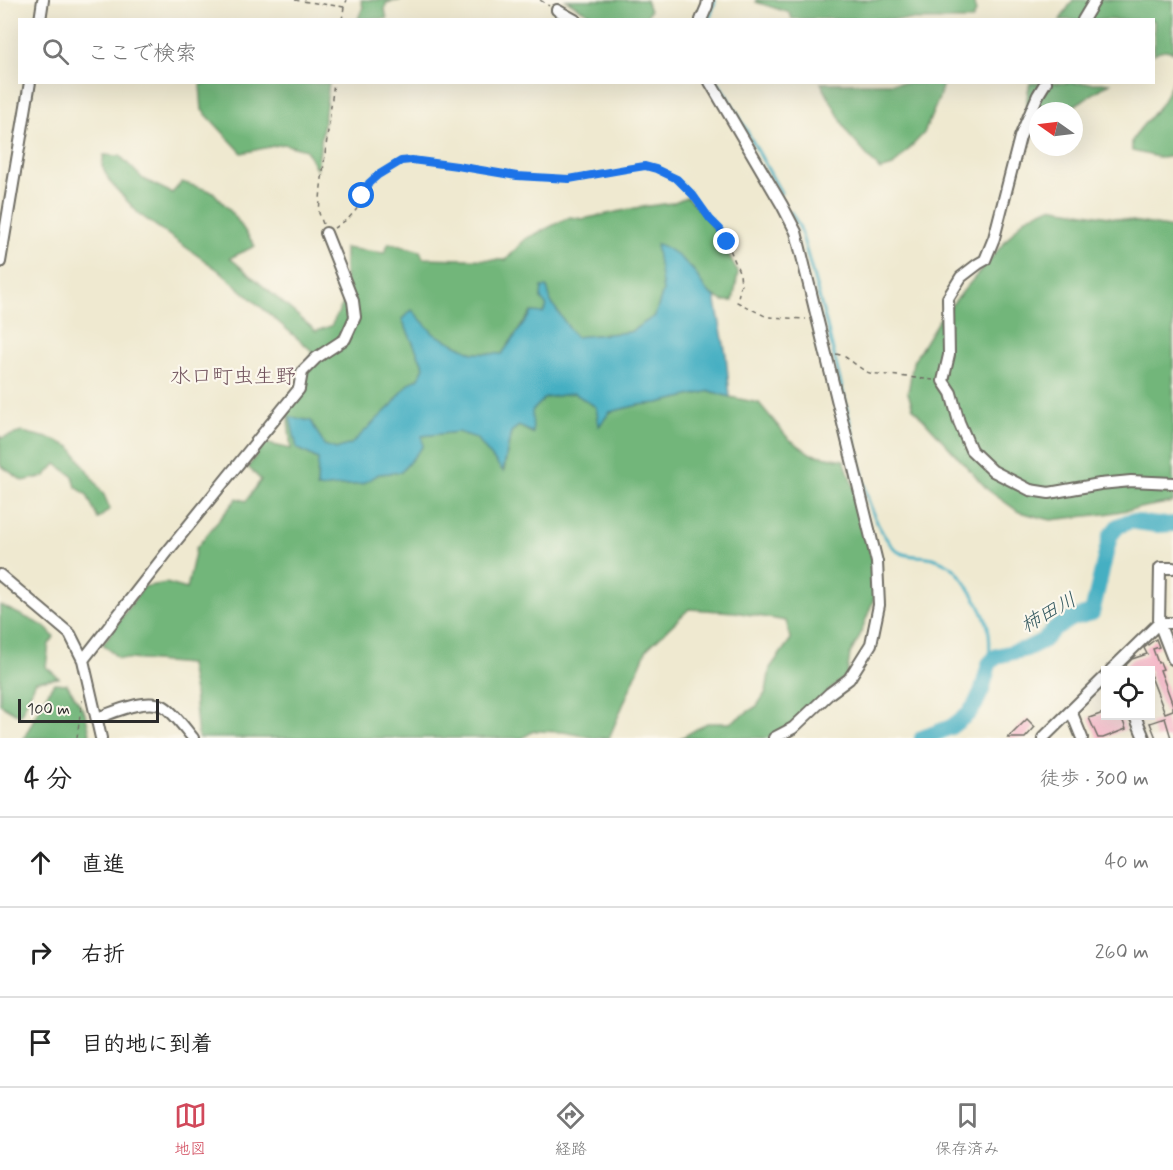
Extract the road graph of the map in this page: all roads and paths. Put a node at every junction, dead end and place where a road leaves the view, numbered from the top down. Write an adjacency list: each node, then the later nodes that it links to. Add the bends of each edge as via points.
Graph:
1 (44, 0): 8 (street)
2 (295, 0): 6 (path)
3 (347, 0): 6 (path)
4 (708, 0): 11 (street)
5 (1095, 0): 12 (street)
6 (344, 7): 9 (path)
7 (557, 10): 10 (street)
8 (40, 18)
9 (342, 18)
10 (571, 18)
11 (702, 18)
12 (1084, 18)
13 (30, 84): 18 (street)
14 (334, 84): 17 (path, via 319,213)
15 (711, 84): 19 (street, via 796,232)
16 (1045, 84): 21 (street, via 1020,136 985,260 961,277 948,298 949,355)
17 (326, 233): 19 (path, via 356,210 369,183 401,161 569,179 645,166 677,179 720,229 740,274 736,302 767,317 807,319); 28 (street, via 353,301 355,317 345,339 302,372 298,389)
18 (0, 262)
19 (817, 313): 36 (street, via 877,562 879,605 872,645 849,679 793,728)
20 (837, 354): 21 (path, via 870,373)
21 (943, 381): 22 (street, via 971,450 993,471 1030,490 1048,493 1131,481)
22 (1173, 483)
23 (1173, 568): 25 (street, via 1160,568)
24 (0, 574): 28 (street, via 70,634)
25 (1159, 622): 26 (street); 27 (street); 29 (street)
26 (1173, 623)
27 (1173, 659)
28 (83, 660): 32 (street)
29 (1118, 666)
30 (1101, 681): 31 (street)
31 (1071, 711): 37 (street); 38 (street)
32 (97, 718): 34 (street); 35 (street, via 135,705 163,706)
33 (1137, 720): 39 (street)
34 (101, 738)
35 (193, 738)
36 (774, 738)
37 (1043, 738)
38 (1082, 738)
39 (1144, 738)

